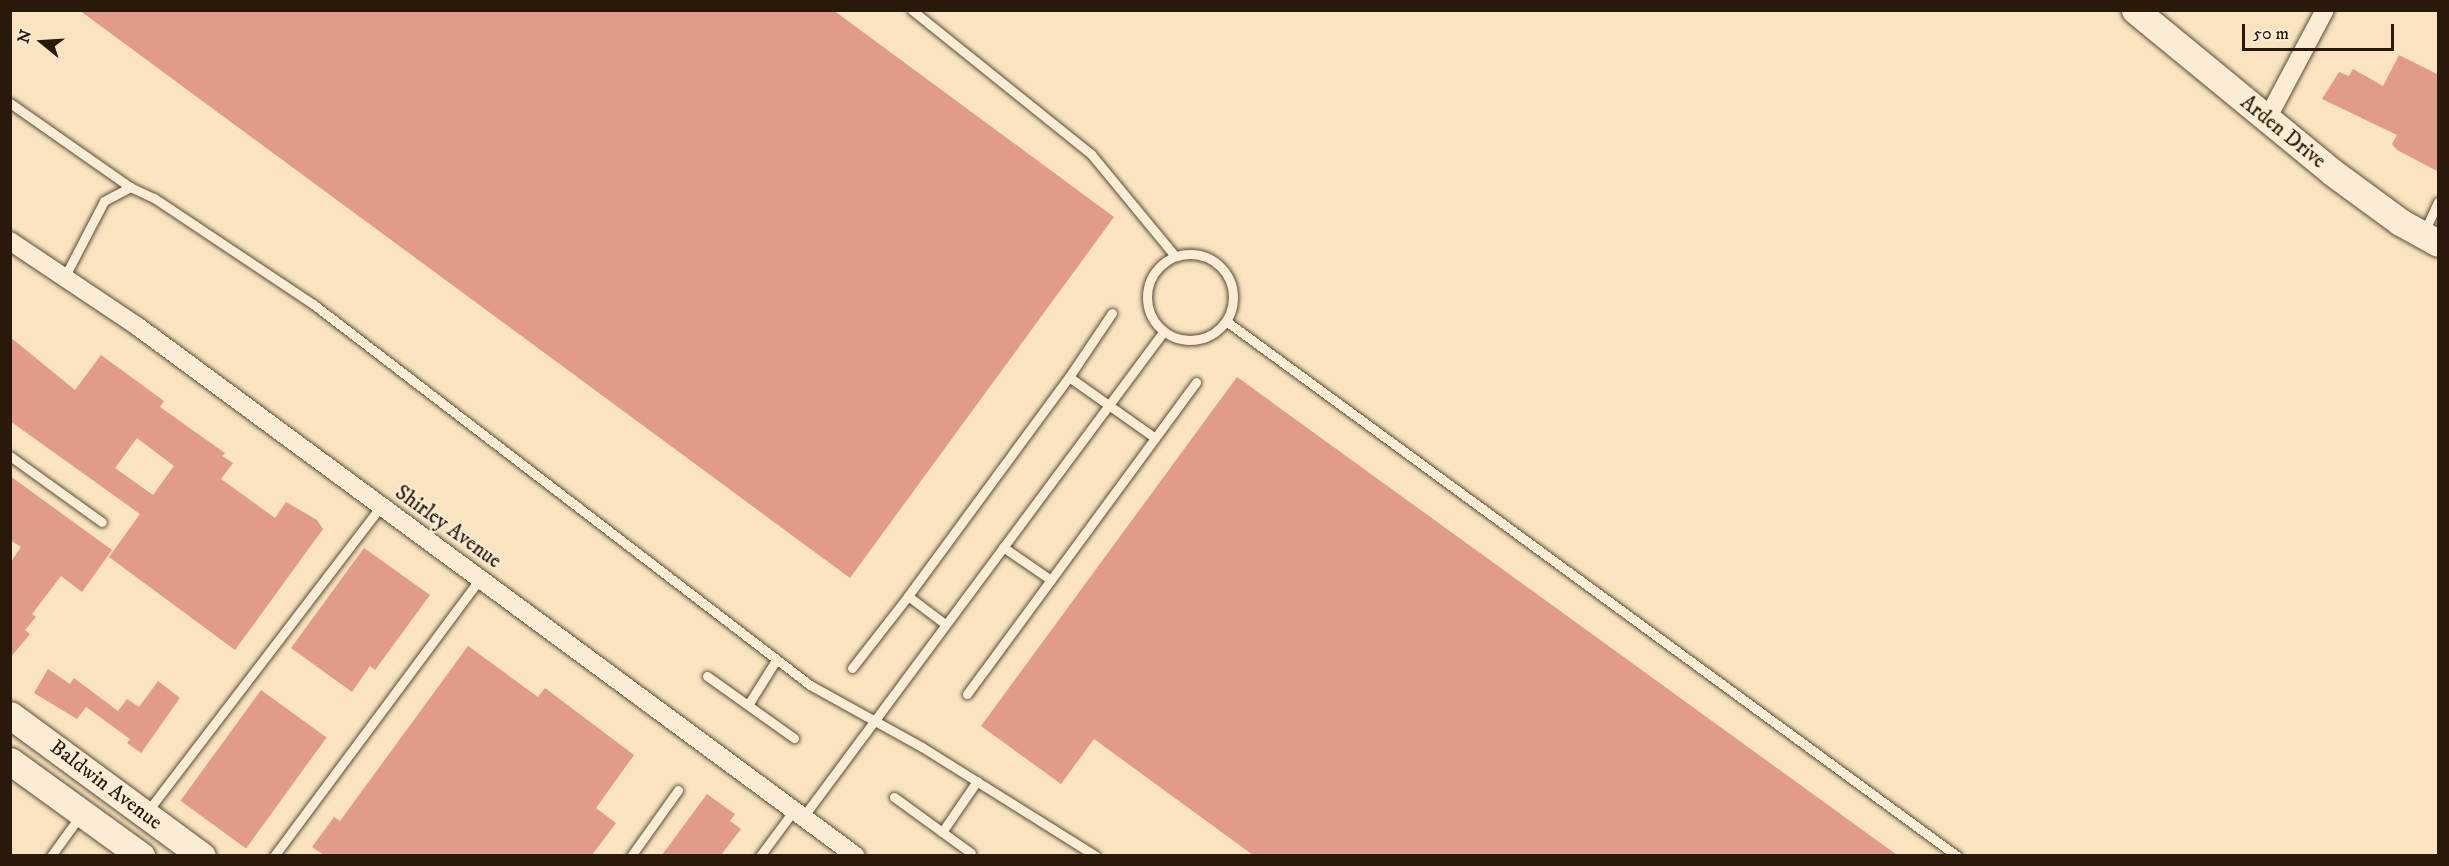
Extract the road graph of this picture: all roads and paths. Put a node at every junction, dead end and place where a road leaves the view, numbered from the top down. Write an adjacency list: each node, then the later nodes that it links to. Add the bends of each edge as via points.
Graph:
1 (912, 10): 10 (lane, via 1091,154)
2 (2325, 10): 5 (street)
3 (2140, 12): 5 (main road, Arden Drive)
4 (10, 103): 6 (lane)
5 (2267, 119): 8 (main road, Arden Drive, via 2332,172)
6 (130, 187): 11 (lane, via 104,201); 27 (lane, via 234,247 313,304)
7 (2439, 202): 8 (lane)
8 (2431, 239)
9 (10, 241): 11 (street, Shirley Avenue)
10 (1175, 256): 13 (lane, via 1204,255 1226,272 1234,299); 14 (lane, via 1154,273 1148,286 1151,315)
11 (64, 278): 20 (street, Shirley Avenue, via 137,326)
12 (1112, 313): 15 (lane)
13 (1226, 321): 14 (lane, via 1198,340 1184,340); 52 (lane)
14 (1164, 331): 17 (lane)
15 (1069, 377): 17 (lane); 25 (lane)
16 (1196, 382): 18 (lane)
17 (1108, 406): 18 (lane); 22 (lane)
18 (1155, 438): 24 (lane)
19 (10, 456): 21 (lane)
20 (381, 506): 23 (street, Shirley Avenue); 40 (lane)
21 (102, 522)
22 (1003, 547): 24 (lane); 26 (lane)
23 (480, 579): 41 (street, Shirley Avenue); 47 (lane)
24 (1051, 580): 30 (lane)
25 (908, 596): 26 (lane); 28 (lane)
26 (945, 624): 33 (lane)
27 (776, 660): 31 (lane); 33 (lane, via 810,685)
28 (852, 668)
29 (707, 676): 31 (lane)
30 (967, 694)
31 (748, 705): 34 (lane)
32 (10, 714): 40 (main road, Baldwin Avenue)
33 (875, 718): 36 (lane); 41 (lane)
34 (794, 738)
35 (10, 761): 39 (main road, Baldwin Avenue)
36 (977, 781): 42 (lane); 51 (lane)
37 (678, 790): 48 (lane)
38 (894, 797): 42 (lane)
39 (82, 813): 44 (lane); 45 (main road, Baldwin Avenue)
40 (146, 814): 46 (main road, Baldwin Avenue)
41 (799, 814): 49 (lane); 50 (street, Shirley Avenue)
42 (942, 832): 43 (lane)
43 (971, 853)
44 (51, 855)
45 (141, 855)
46 (202, 855)
47 (274, 855)
48 (630, 855)
49 (760, 855)
50 (856, 855)
51 (1096, 855)
52 (1957, 855)

